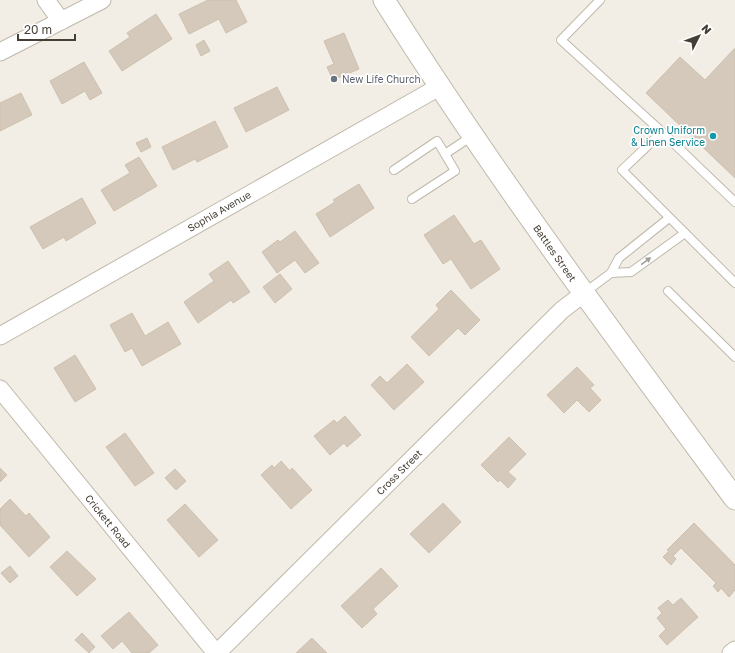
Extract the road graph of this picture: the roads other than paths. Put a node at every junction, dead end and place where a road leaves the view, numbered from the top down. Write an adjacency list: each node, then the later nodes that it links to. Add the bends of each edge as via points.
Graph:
1 (46, 0): 5 (street)
2 (102, 0): 5 (street)
3 (384, 0): 7 (street, Battles Street)
4 (600, 0): 8 (lane, via 561,40)
5 (61, 21): 6 (street)
6 (0, 52)
7 (439, 87): 9 (street, Battles Street); 20 (street, Sophia Avenue)
8 (662, 132): 13 (lane); 14 (lane, via 622,170)
9 (473, 136): 10 (lane); 19 (street, Battles Street)
10 (445, 154): 11 (lane, via 437,141); 12 (lane, via 455,171)
11 (394, 170)
12 (412, 199)
13 (735, 202)
14 (669, 218): 15 (lane); 16 (lane, via 620,258)
15 (685, 233): 16 (lane, one-way to 15, via 631,272); 17 (lane)
16 (611, 273): 19 (lane)
17 (735, 283)
18 (668, 291): 21 (lane)
19 (583, 294): 23 (street, Battles Street); 25 (street, Cross Street, via 562,310)
20 (0, 336)
21 (735, 357)
22 (0, 389): 25 (street, Crickett Road)
23 (735, 499)
24 (735, 650): 26 (street)
25 (216, 653)
26 (731, 653)

